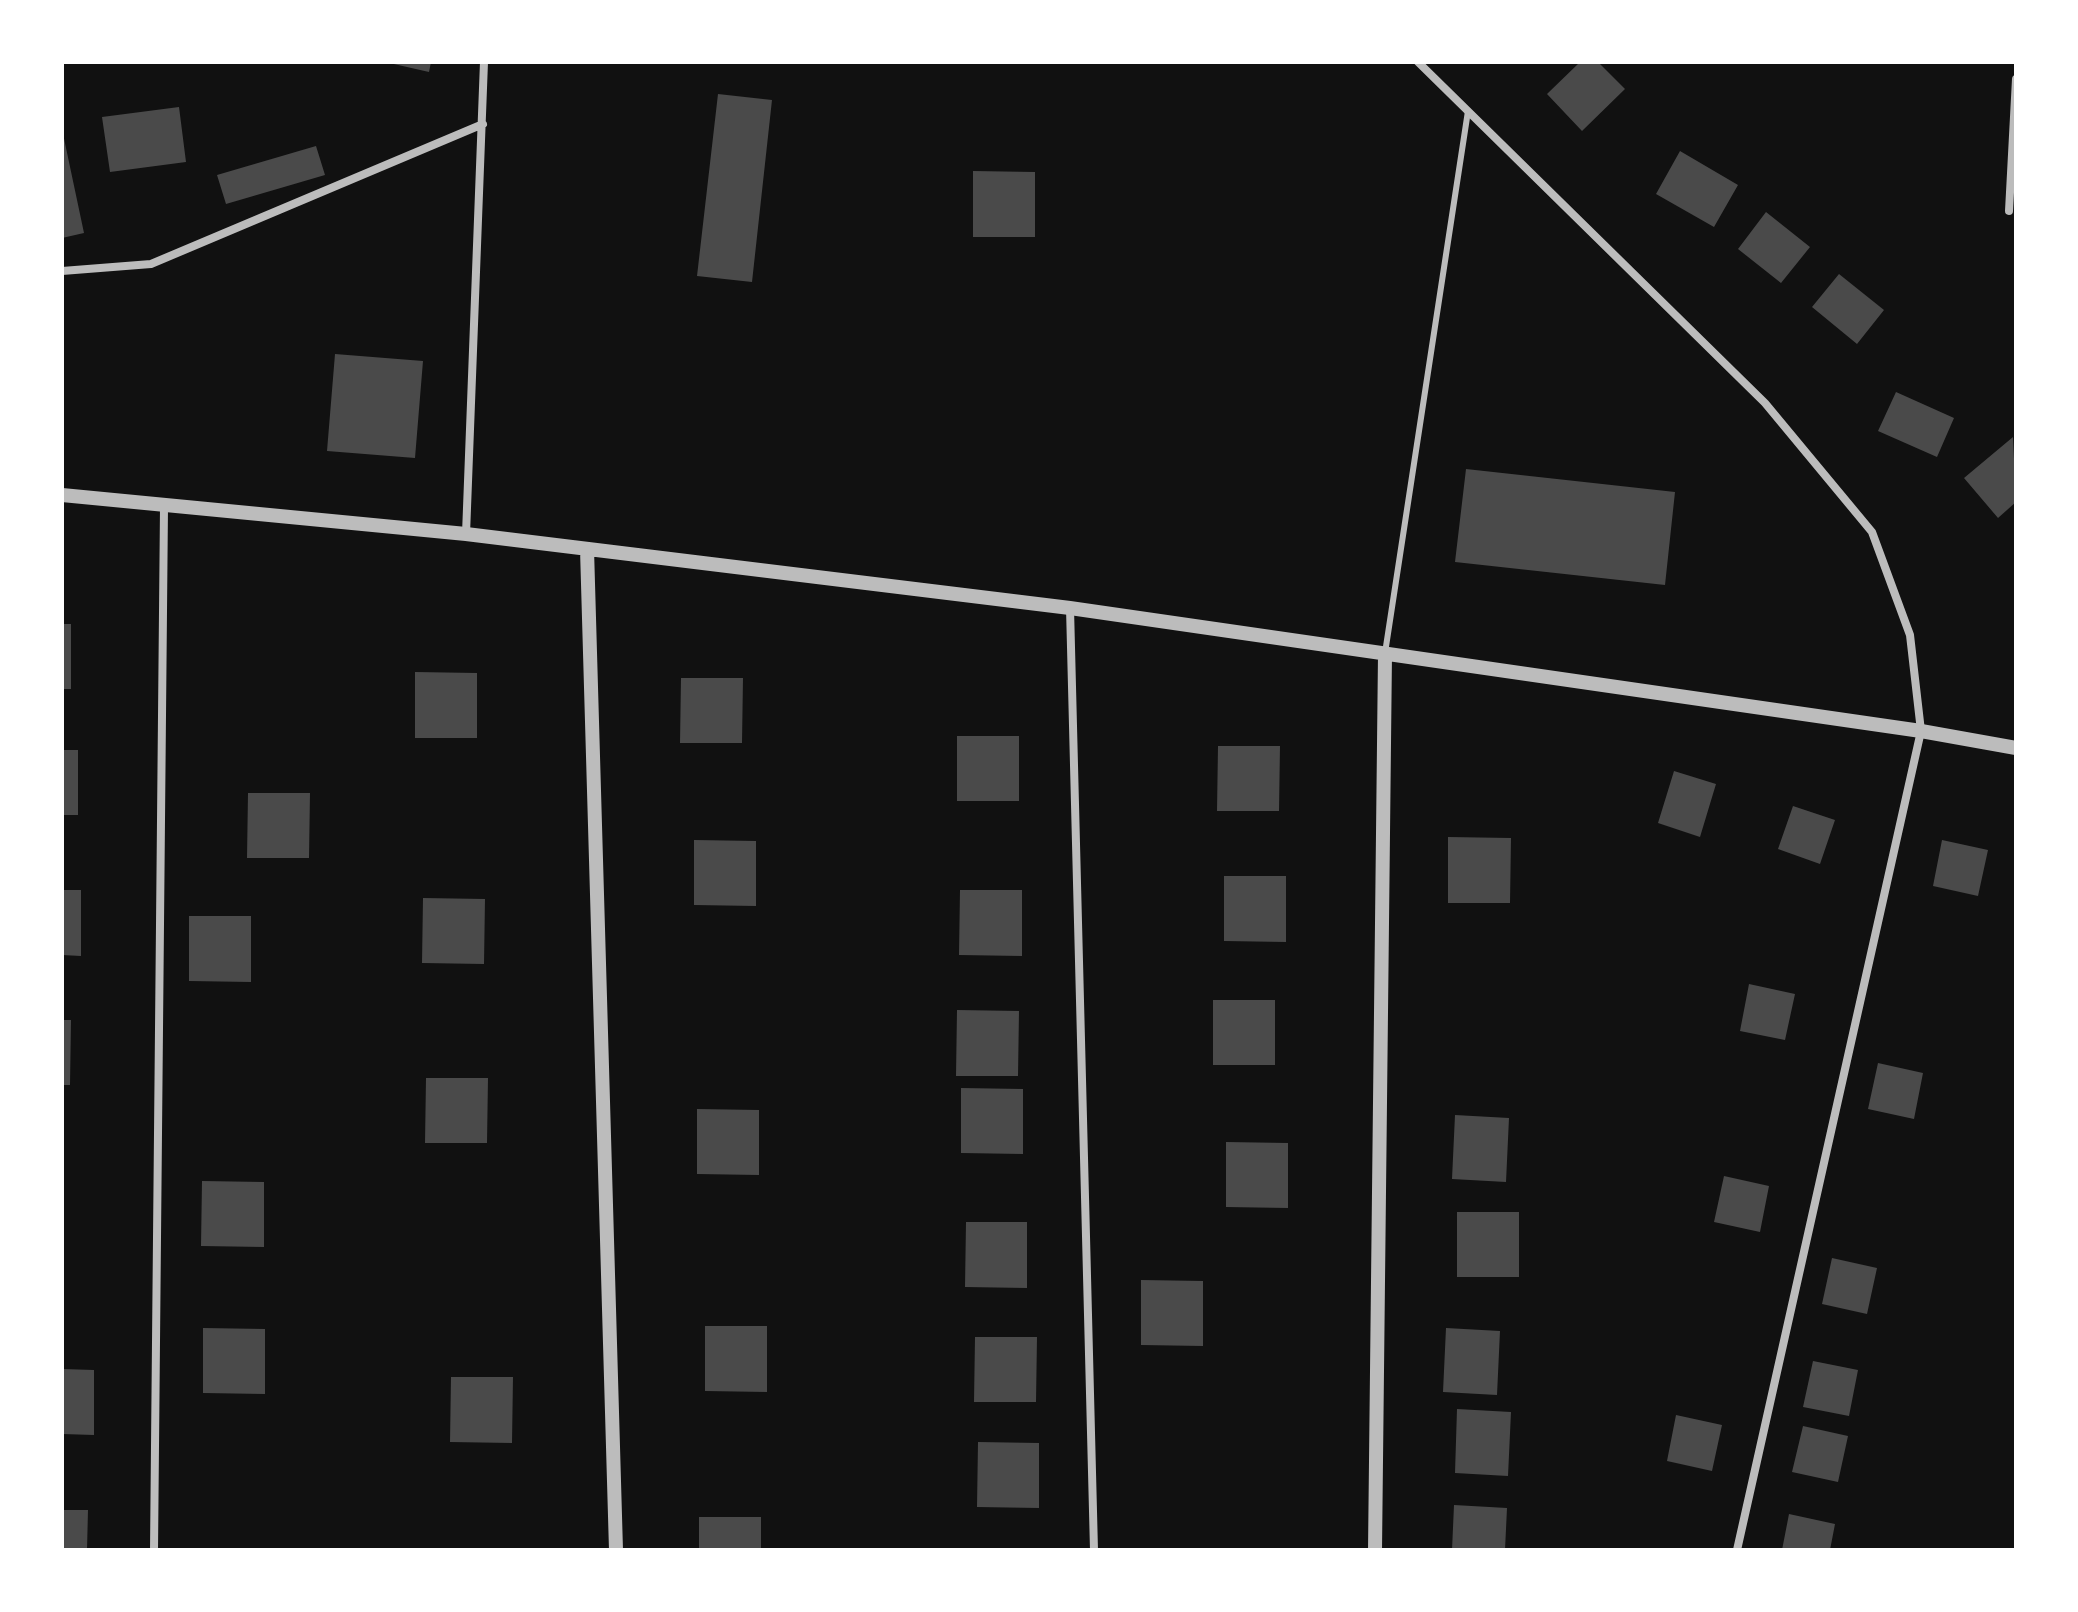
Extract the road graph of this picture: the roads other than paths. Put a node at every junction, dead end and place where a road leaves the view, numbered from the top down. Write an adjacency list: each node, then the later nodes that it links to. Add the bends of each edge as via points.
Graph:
1 (484, 62): 5 (street)
2 (1418, 62): 4 (street)
3 (2016, 79): 6 (street)
4 (1468, 111): 13 (lane); 14 (street, via 1765,403 1872,532 1910,635)
5 (483, 124): 7 (street, via 151,264); 10 (street)
6 (2009, 211)
7 (62, 271)
8 (62, 495): 9 (street)
9 (164, 507): 10 (street); 16 (street)
10 (466, 534): 11 (street)
11 (587, 549): 12 (street); 17 (street)
12 (1070, 608): 13 (street); 18 (street)
13 (1385, 654): 14 (street); 19 (street)
14 (1921, 731): 15 (street); 20 (street)
15 (2016, 748)
16 (154, 1550)
17 (616, 1550)
18 (1094, 1550)
19 (1375, 1550)
20 (1737, 1550)

